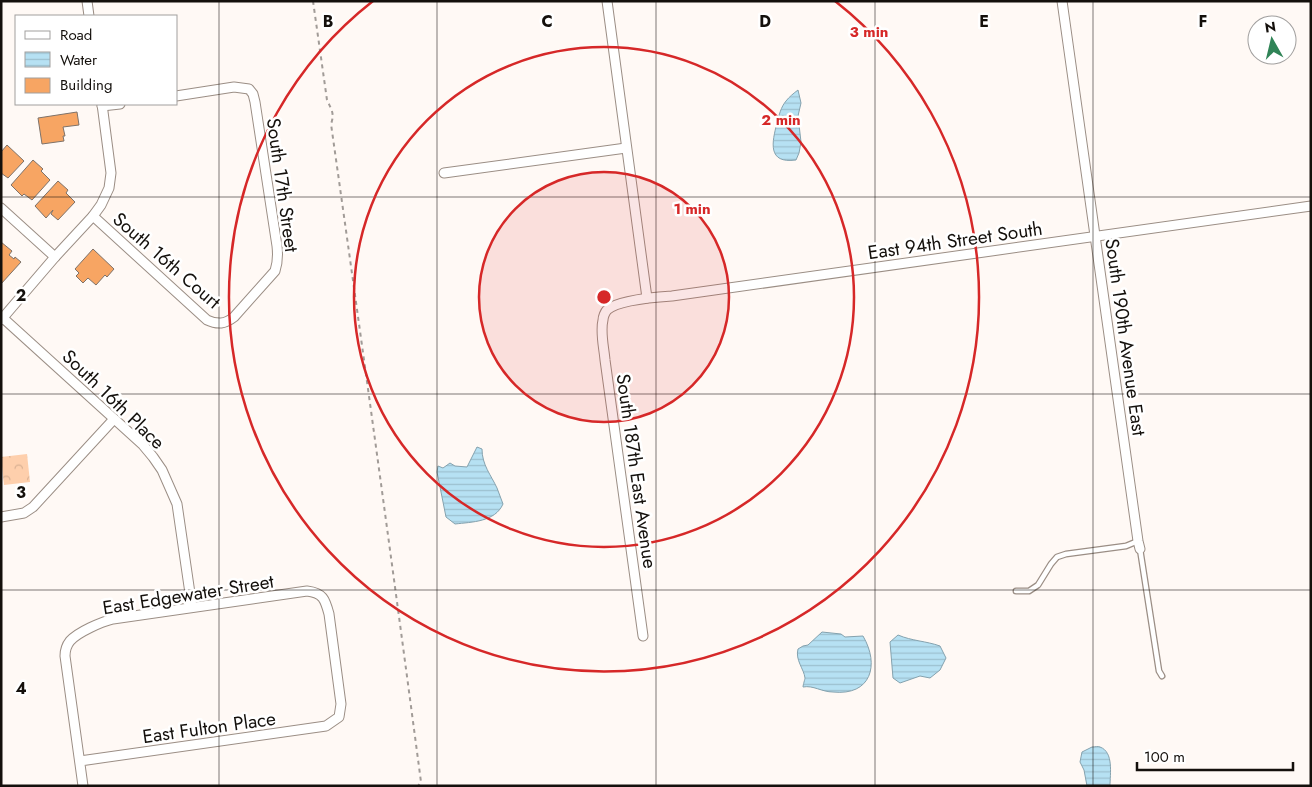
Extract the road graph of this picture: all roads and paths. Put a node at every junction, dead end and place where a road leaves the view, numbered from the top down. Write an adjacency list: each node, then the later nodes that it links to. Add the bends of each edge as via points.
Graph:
1 (87, 1): 5 (street)
2 (313, 1): 29 (path, via 327,100 334,115 331,124 381,476 421,782)
3 (607, 1): 8 (street)
4 (1062, 1): 13 (street, South 190th Avenue East)
5 (90, 15)
6 (178, 96): 18 (street, South 17th Street, via 234,87 249,89 255,102 277,264 275,271 234,317)
7 (102, 105): 12 (street, via 111,172 105,198)
8 (626, 148): 9 (street); 15 (street)
9 (444, 173)
10 (1311, 206): 13 (street, East 94th Street South)
11 (1, 208): 14 (street)
12 (93, 216): 14 (street); 18 (street, South 16th Court, via 207,320)
13 (1096, 237): 15 (street, East 94th Street South); 21 (street, South 190th Avenue East)
14 (55, 258): 17 (street)
15 (647, 298): 16 (street, East 94th Street South, via 613,306)
16 (606, 311): 24 (street, South 187th East Avenue, via 602,321 605,360)
17 (2, 319): 19 (street, South 16th Place)
18 (221, 324)
19 (114, 419): 20 (street, via 33,507); 23 (street, South 16th Place, via 153,457 173,494 180,519)
20 (1, 517)
21 (1139, 545): 22 (lane, via 1057,557 1038,585 1029,591); 25 (lane, South 190th Avenue East)
22 (1016, 592)
23 (192, 608): 26 (street, East Edgewater Street, via 307,591 321,595 329,614); 27 (street, East Edgewater Street, via 107,621 78,635 67,645 65,656)
24 (643, 636)
25 (1162, 676)
26 (340, 718): 27 (street, East Fulton Place, via 326,726)
27 (80, 761): 28 (street)
28 (83, 786)
29 (418, 786)

